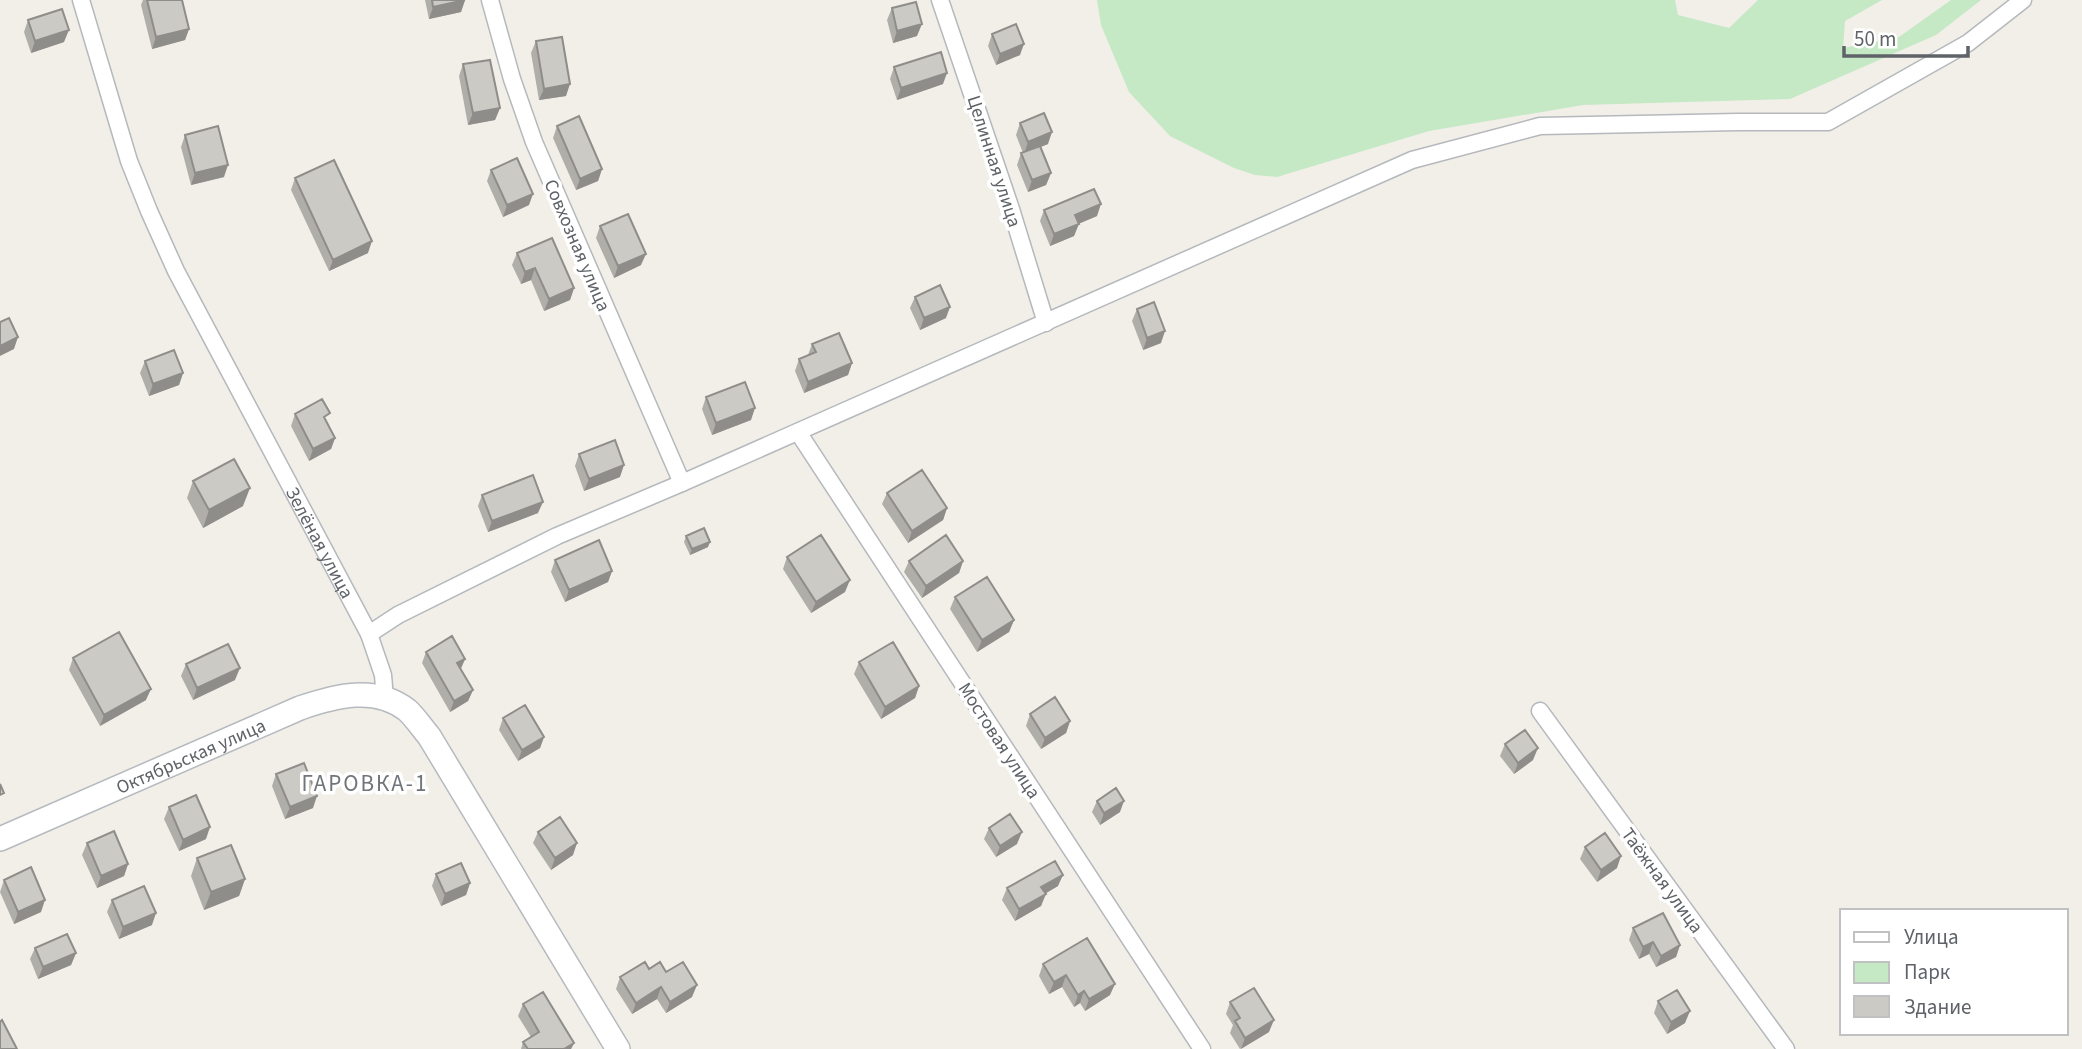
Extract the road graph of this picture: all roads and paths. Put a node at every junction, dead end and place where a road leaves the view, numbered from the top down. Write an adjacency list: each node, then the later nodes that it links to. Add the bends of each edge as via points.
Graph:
1 (81, 0): 8 (street, Зелёная улица, via 129,161 176,271)
2 (490, 0): 7 (street, Совхозная улица, via 534,142)
3 (940, 0): 5 (street, Целинная улица)
4 (2023, 0): 5 (street, via 1968,43 1828,122 1540,126 1412,160)
5 (1046, 323): 6 (street)
6 (797, 432): 7 (street); 13 (street, Мостовая улица)
7 (682, 483): 8 (street, via 487,570)
8 (369, 634): 9 (street, Зелёная улица, via 383,675)
9 (385, 699): 11 (main road, Октябрьская улица, via 361,694 336,696 300,708); 12 (main road, via 407,710 429,736)
10 (1540, 711): 14 (street, Таёжная улица)
11 (0, 839)
12 (618, 1049)
13 (1202, 1049)
14 (1786, 1049)

